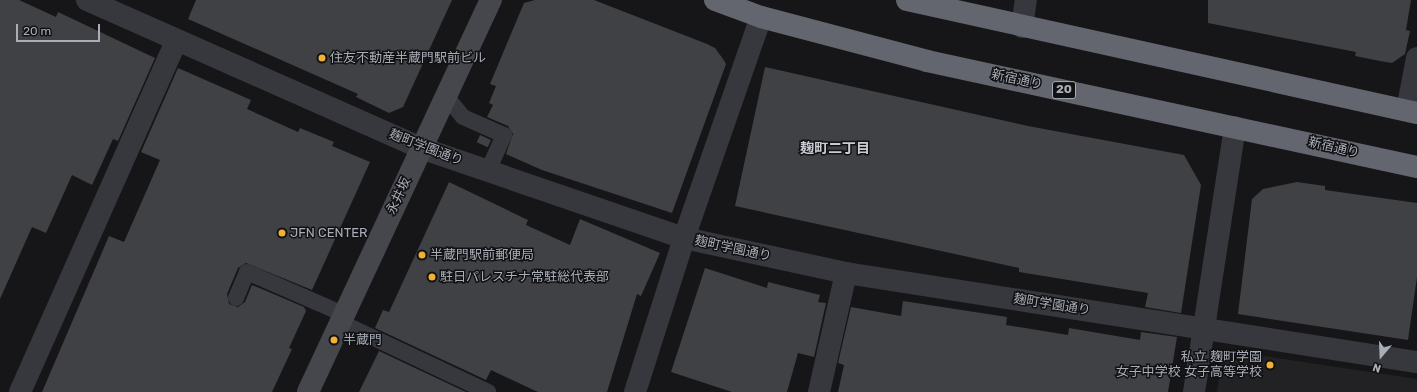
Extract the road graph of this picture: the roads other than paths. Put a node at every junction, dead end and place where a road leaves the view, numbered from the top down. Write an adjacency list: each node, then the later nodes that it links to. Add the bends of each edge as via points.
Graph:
1 (87, 0): 8 (street, 麹町学園通り)
2 (492, 0): 10 (street, 永井坂)
3 (715, 0): 6 (highway, 新宿通り / 20)
4 (907, 0): 7 (highway)
5 (1026, 0): 7 (street)
6 (761, 17): 12 (highway, 新宿通り / 20, via 927,61); 16 (street)
7 (1022, 27): 11 (highway)
8 (177, 40): 13 (street, 麹町学園通り); 22 (street)
9 (1417, 58): 11 (street)
10 (446, 96): 13 (street, 永井坂); 15 (lane, via 463,117 504,135)
11 (1412, 112)
12 (1235, 127): 14 (highway, 新宿通り / 20); 20 (street)
13 (421, 148): 15 (street, 麹町学園通り); 19 (street, 永井坂)
14 (1417, 167)
15 (488, 171): 16 (street, 麹町学園通り)
16 (684, 238): 17 (street, 麹町学園通り); 25 (street)
17 (846, 273): 20 (street, 麹町学園通り); 26 (street)
18 (236, 298): 19 (lane, via 247,272)
19 (341, 318): 23 (street, 永井坂); 24 (lane)
20 (1204, 329): 21 (street, 麹町学園通り); 27 (street)
21 (1417, 362)
22 (20, 392)
23 (308, 392)
24 (488, 392)
25 (635, 392)
26 (819, 392)
27 (1194, 392)

